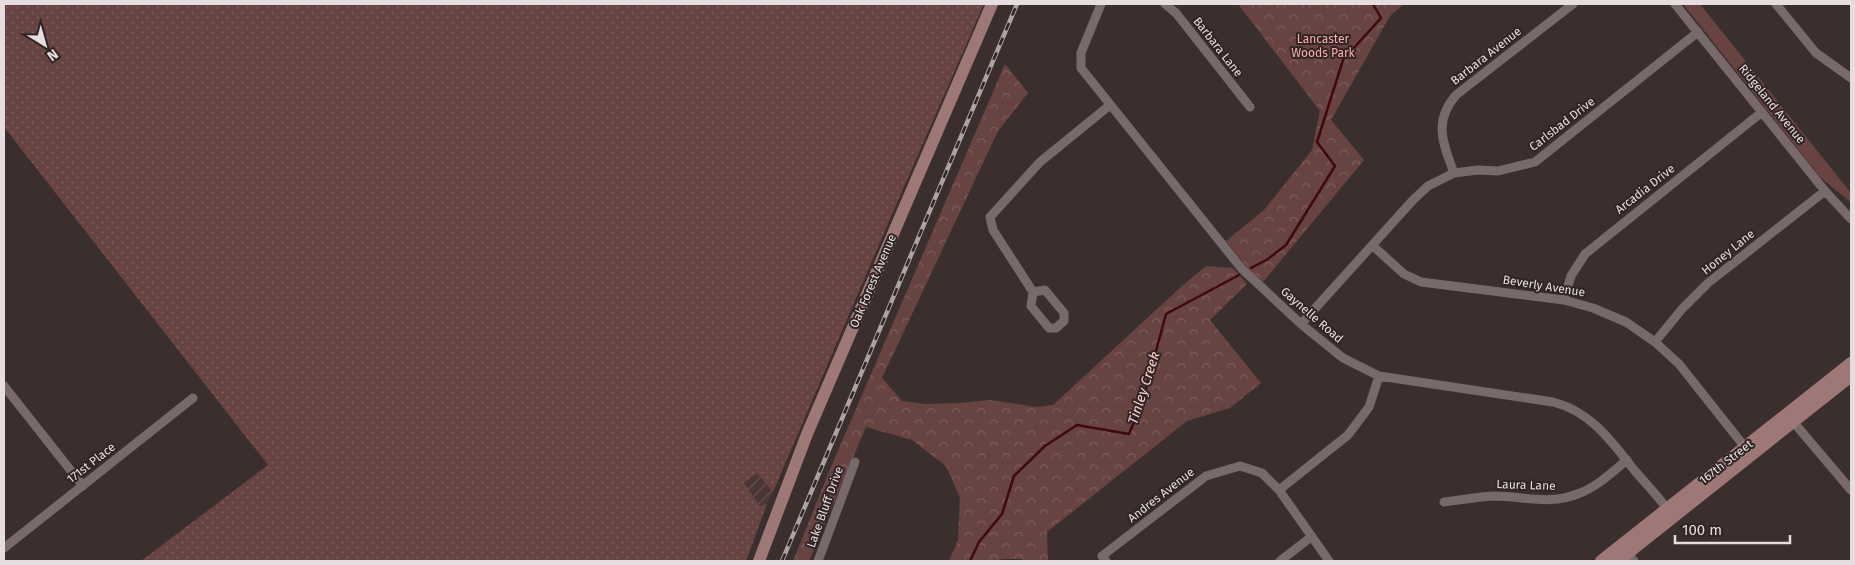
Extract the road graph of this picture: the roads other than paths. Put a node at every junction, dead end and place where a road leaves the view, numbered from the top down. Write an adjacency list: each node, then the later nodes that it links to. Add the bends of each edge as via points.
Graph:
1 (992, 4): 38 (street, Oak Forest Avenue, via 807,434)
2 (1101, 4): 9 (street, Gaynelle Road, via 1081,53 1081,68)
3 (1165, 4): 10 (street, Barbara Lane, via 1176,13)
4 (1573, 4): 12 (street, Barbara Avenue, via 1456,95 1446,108 1442,136)
5 (1675, 4): 7 (street, Ridgeland Avenue)
6 (1776, 4): 8 (street, via 1816,53)
7 (1698, 32): 11 (street, Ridgeland Avenue); 12 (street, Carlsbad Drive, via 1535,162 1498,171)
8 (1851, 78)
9 (1110, 104): 16 (street, via 1040,162 990,217 993,230); 18 (street, Gaynelle Road, via 1242,269)
10 (1250, 108)
11 (1762, 112): 13 (street, Ridgeland Avenue); 17 (street, Arcadia Drive, via 1585,254 1571,276)
12 (1454, 173): 15 (street, Carlsbad Drive, via 1420,193)
13 (1825, 191): 14 (street, Ridgeland Avenue); 19 (street, Honey Lane, via 1708,283)
14 (1851, 217)
15 (1372, 246): 17 (street, Beverly Avenue, via 1404,274 1421,282); 18 (street, Carlsbad Drive)
16 (1033, 292): 16 (street, via 1031,306 1049,328 1056,328 1064,321 1064,313 1045,290)
17 (1564, 300): 19 (street, Beverly Avenue, via 1626,322)
18 (1301, 324): 21 (street, Gaynelle Road, via 1343,358)
19 (1655, 342): 26 (street, Beverly Avenue, via 1679,364)
20 (1851, 363): 25 (street, 167th Street)
21 (1379, 376): 27 (street, Gaynelle Road, via 1562,404 1597,425); 30 (street, via 1369,407 1348,435)
22 (1851, 376): 25 (street, 167th Street)
23 (4, 386): 29 (street)
24 (193, 398): 29 (street, 171st Place)
25 (1790, 418): 26 (street, 167th Street); 31 (street)
26 (1748, 451): 33 (street, 167th Street)
27 (1627, 460): 32 (street, Laura Lane, via 1591,488 1558,500 1494,496); 33 (street, Gaynelle Road)
28 (855, 462): 39 (street, Lake Bluff Drive)
29 (82, 486): 35 (street, 171st Place)
30 (1279, 490): 34 (street); 37 (street, Andres Avenue, via 1262,473 1240,466 1206,476)
31 (1851, 490)
32 (1444, 502)
33 (1670, 514): 36 (street, 167th Street)
34 (1311, 537): 40 (street); 41 (street)
35 (4, 548)
36 (1625, 555): 42 (street, 167th Street)
37 (1104, 559)
38 (759, 561)
39 (818, 561)
40 (1280, 561)
41 (1329, 561)
42 (1601, 561)

